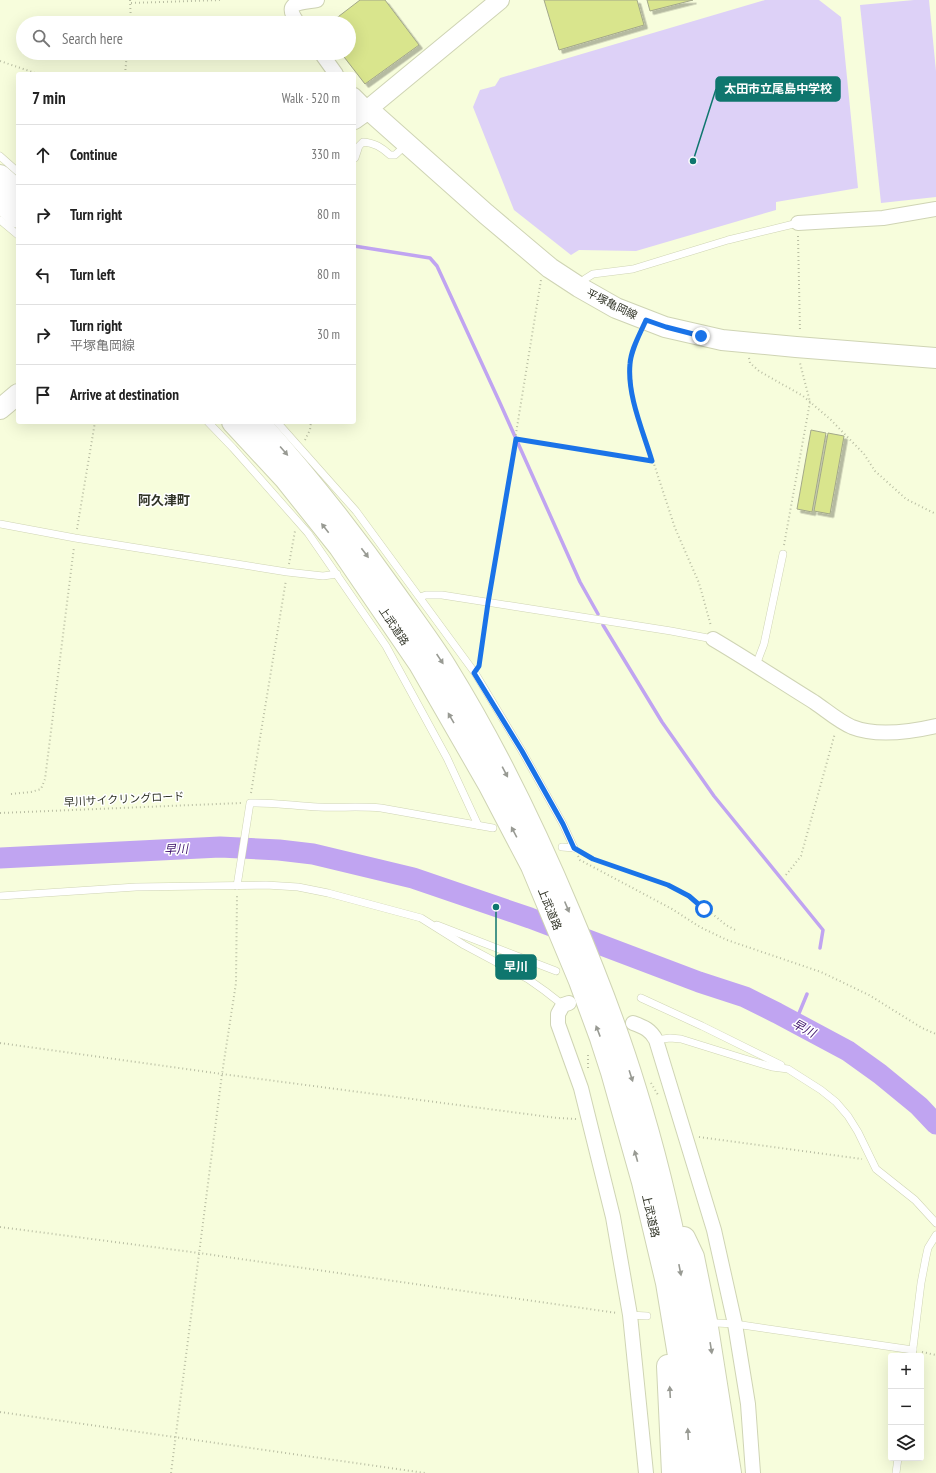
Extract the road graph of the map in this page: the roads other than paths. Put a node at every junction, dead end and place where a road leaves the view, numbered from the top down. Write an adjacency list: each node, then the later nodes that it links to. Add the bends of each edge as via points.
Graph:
1 (314, 0): 3 (street)
2 (500, 0): 7 (street)
3 (287, 5): 4 (street)
4 (293, 16)
5 (326, 60): 6 (street)
6 (335, 72)
7 (359, 108): 8 (main road, 平塚亀岡線)
8 (408, 144): 9 (lane, via 394,155 390,155 375,144 363,142 358,146); 19 (main road, 平塚亀岡線, via 550,268)
9 (356, 154)
10 (1, 163): 11 (lane); 12 (highway)
11 (16, 171)
12 (16, 189)
13 (0, 201): 15 (highway)
14 (936, 209): 17 (street, via 884,218)
15 (16, 215)
16 (0, 220): 18 (lane)
17 (798, 223): 19 (lane, via 728,240 633,269 593,274)
18 (16, 233)
19 (579, 287): 20 (main road, 平塚亀岡線, via 616,308 666,327 701,336 796,348)
20 (936, 358)
21 (16, 396): 22 (main road)
22 (0, 409)
23 (210, 424): 27 (lane)
24 (234, 424): 27 (highway, 上武道路)
25 (260, 424): 38 (highway, 上武道路, one-way to 38, via 346,527 445,666 479,724 536,833)
26 (279, 424): 31 (lane, via 356,510)
27 (278, 484): 30 (lane, via 300,524); 38 (highway, 上武道路, one-way to 27, via 489,784 420,664 340,547)
28 (0, 524): 30 (lane, via 287,572 323,576)
29 (783, 554): 33 (lane, via 764,644)
30 (337, 574): 35 (lane, via 386,646 447,758)
31 (420, 597): 32 (lane, via 433,595); 37 (lane, via 474,673 522,751 574,848)
32 (713, 639): 33 (street)
33 (756, 665): 34 (street, via 853,727 874,732 896,733)
34 (936, 726)
35 (478, 825): 36 (lane); 39 (lane, via 362,806 318,807 269,802 250,805)
36 (493, 828)
37 (562, 847)
38 (542, 868): 43 (highway, 上武道路)
39 (237, 884): 40 (lane, via 136,887); 41 (lane, via 298,887)
40 (0, 896)
41 (421, 918): 42 (lane); 45 (lane, via 464,945 528,979)
42 (556, 971)
43 (590, 984): 49 (highway, 上武道路, one-way to 43); 50 (highway, 上武道路, one-way to 50, via 636,1090)
44 (641, 998): 48 (lane)
45 (566, 1004): 53 (street, via 558,1014 558,1024 581,1088 589,1120 613,1217)
46 (633, 1023): 47 (street, via 652,1032)
47 (656, 1040): 48 (lane, via 681,1038 772,1067); 56 (street, via 714,1230)
48 (788, 1069): 51 (lane, via 836,1102 858,1132 876,1169 915,1200)
49 (643, 1182): 60 (highway, one-way to 49, via 668,1368 646,1229); 61 (highway, 上武道路, one-way to 49, via 687,1404 667,1283)
50 (667, 1205): 62 (highway, 上武道路, one-way to 62, via 693,1335); 63 (highway, one-way to 63, via 693,1257 706,1321)
51 (936, 1223)
52 (936, 1235): 57 (lane, via 926,1257)
53 (630, 1315): 54 (lane); 59 (street)
54 (647, 1316)
55 (716, 1322): 56 (lane)
56 (735, 1324): 57 (lane); 64 (street, via 748,1404)
57 (912, 1353)
58 (898, 1461): 65 (lane)
59 (646, 1473)
60 (673, 1473)
61 (691, 1473)
62 (709, 1473)
63 (730, 1473)
64 (753, 1473)
65 (896, 1473)

